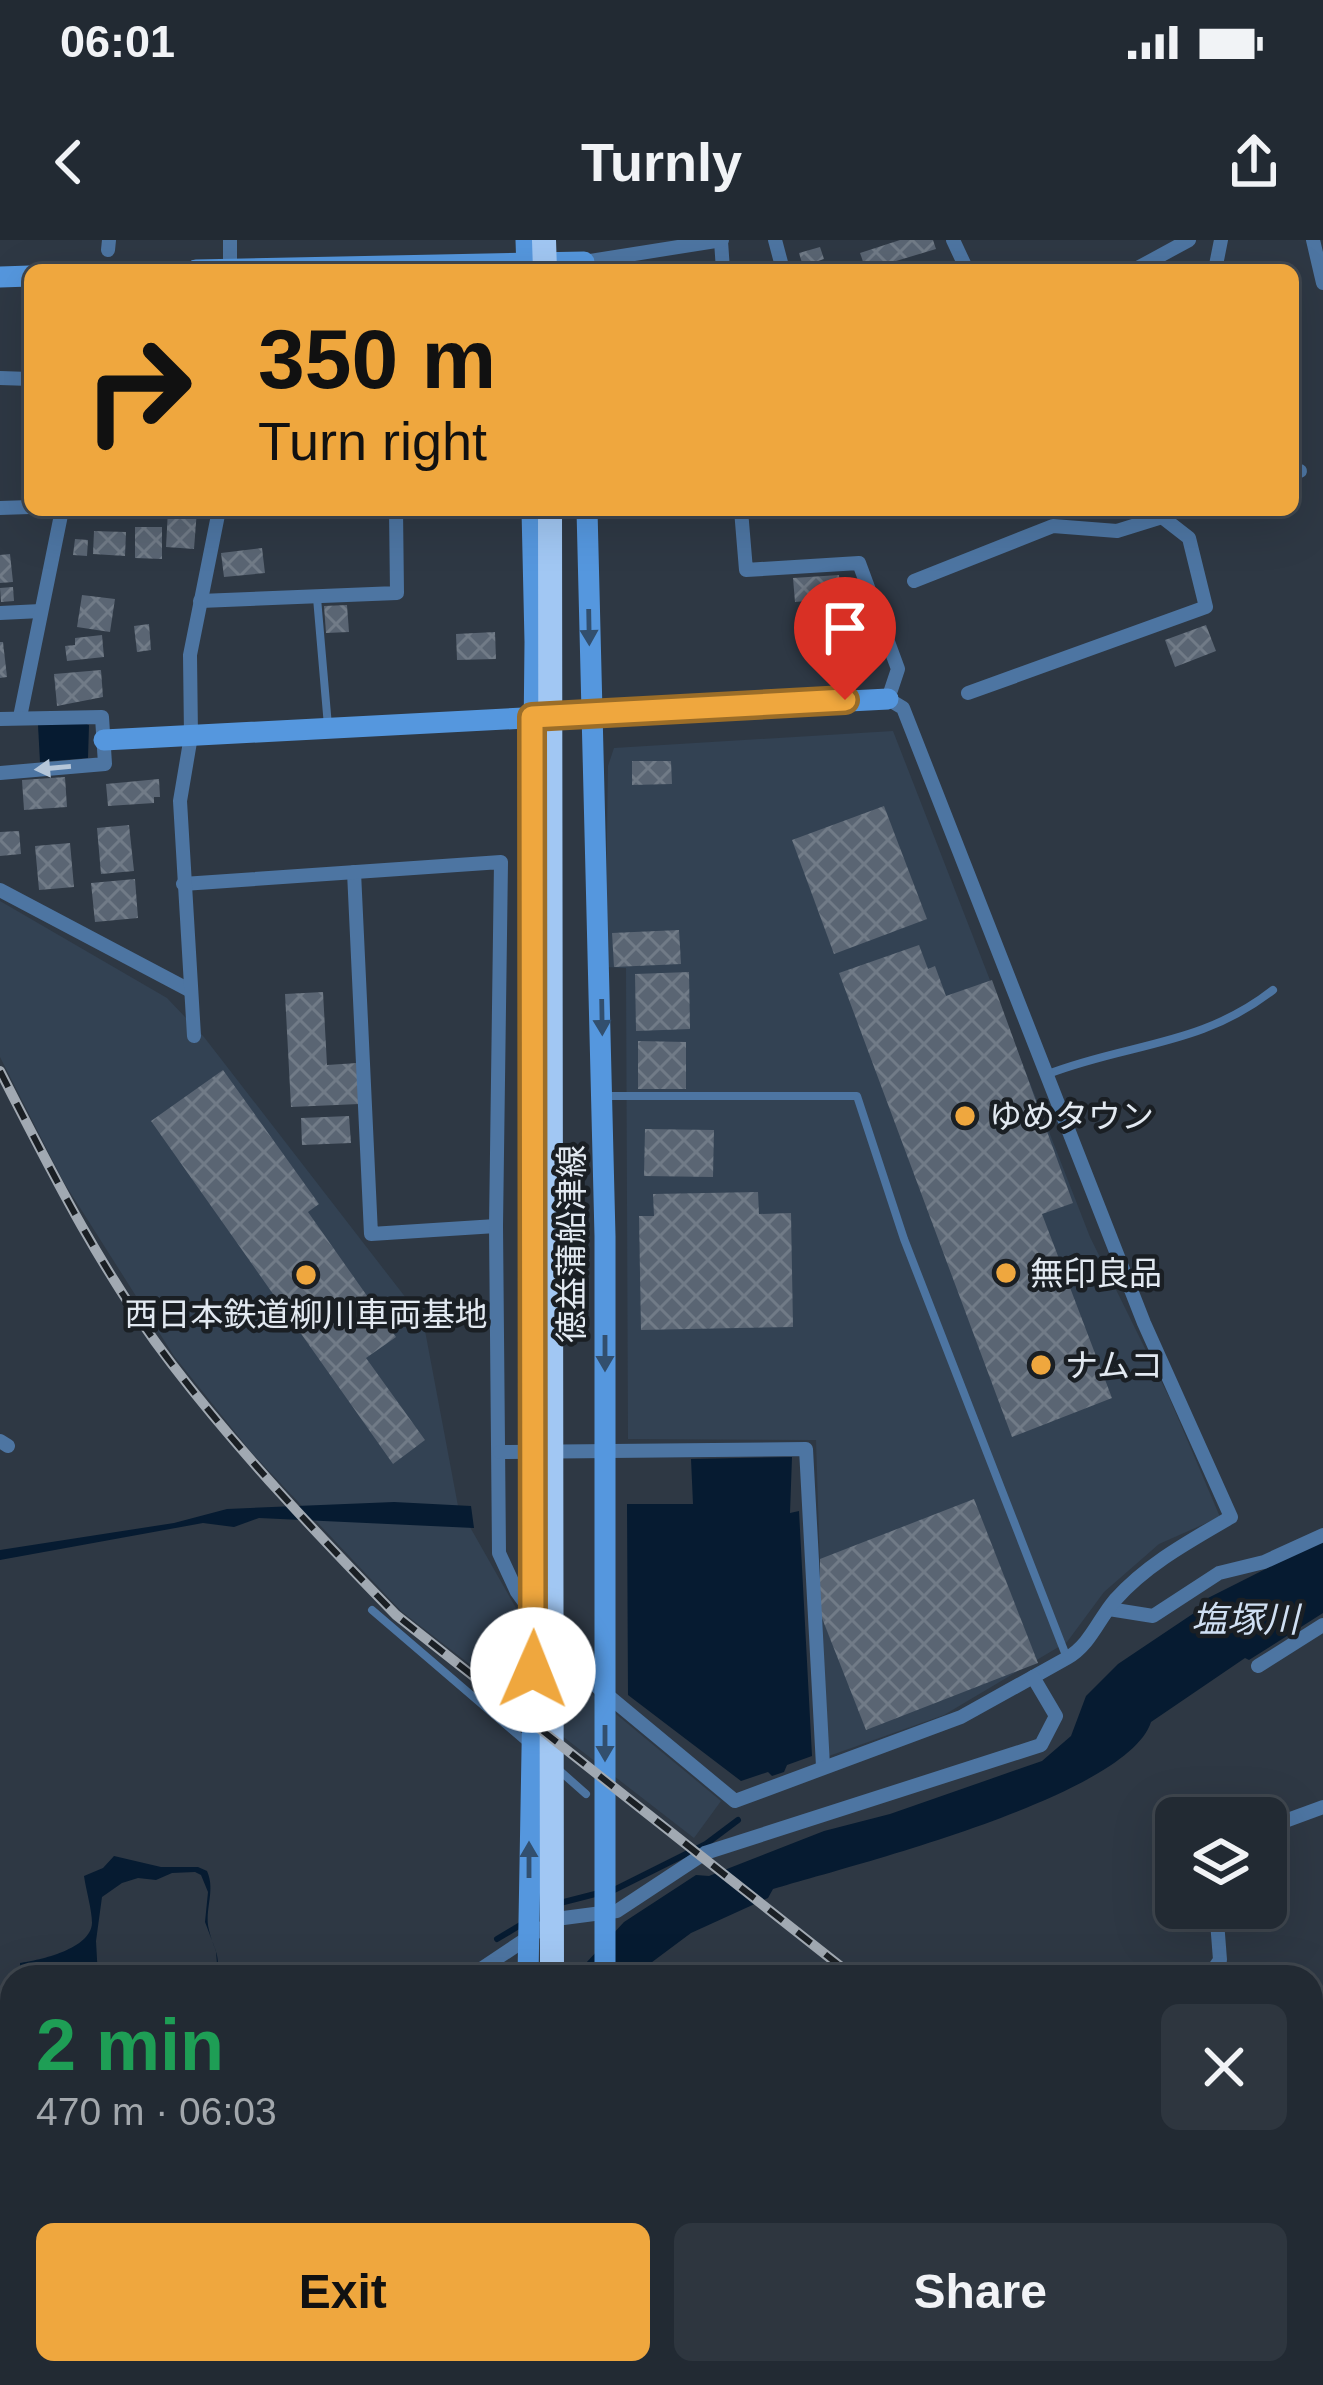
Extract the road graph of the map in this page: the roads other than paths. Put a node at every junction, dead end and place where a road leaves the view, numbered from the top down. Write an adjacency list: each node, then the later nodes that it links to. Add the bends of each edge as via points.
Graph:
1 (722, 240): 4 (street)
2 (1189, 240): 6 (street)
3 (1313, 240): 7 (street)
4 (583, 257): 5 (main road)
5 (551, 264)
6 (1145, 264)
7 (1323, 283)
8 (61, 516): 20 (street)
9 (218, 516): 19 (street)
10 (396, 516): 18 (street, via 398,593)
11 (532, 516): 26 (main road, 徳益蒲船津線)
12 (550, 516): 58 (highway)
13 (587, 516): 24 (main road, 徳益蒲船津線, one-way to 24)
14 (742, 516): 23 (street, via 746,570 860,563 898,669)
15 (1155, 516): 17 (street, via 1117,531 1053,526)
16 (1166, 516): 22 (street, via 1189,538 1206,607)
17 (914, 581)
18 (317, 596): 19 (street); 28 (lane)
19 (200, 601): 29 (street, via 190,655)
20 (41, 611): 21 (street); 25 (street)
21 (0, 613)
22 (968, 694)
23 (888, 699): 24 (main road); 40 (street, via 903,708)
24 (590, 713): 26 (main road); 41 (main road, 徳益蒲船津線, one-way to 41)
25 (20, 717): 27 (street); 30 (street, via 102,717)
26 (532, 717): 28 (main road); 35 (main road, 徳益蒲船津線)
27 (0, 719)
28 (328, 728): 29 (main road)
29 (191, 736): 30 (main road); 33 (street, via 180,801)
30 (104, 740): 31 (street, one-way to 31, via 105,764)
31 (0, 773)
32 (354, 872): 33 (street); 36 (street, via 500,862); 42 (street, via 370,1234)
33 (183, 884): 38 (street)
34 (0, 890): 38 (street)
35 (532, 972): 36 (street); 57 (main road, 徳益蒲船津線, one-way to 35)
36 (499, 974): 42 (street)
37 (1273, 990): 40 (lane, via 1194,1035)
38 (190, 991): 39 (street)
39 (194, 1036)
40 (1047, 1075): 46 (street, via 1144,1323 1232,1517 1169,1554)
41 (603, 1096): 48 (lane, via 857,1096 904,1239); 59 (main road, 徳益蒲船津線, one-way to 59)
42 (496, 1226): 43 (street)
43 (500, 1452): 51 (street, via 499,1553 565,1660 735,1801); 51 (street, via 806,1449)
44 (1323, 1535): 46 (street, via 1219,1573 1153,1616)
45 (372, 1610): 52 (lane)
46 (1108, 1610): 48 (street)
47 (1323, 1625): 49 (street)
48 (1067, 1658): 50 (street)
49 (1258, 1666)
50 (1033, 1677): 51 (street, via 962,1717); 56 (street, via 1057,1716 1041,1745 705,1852 617,1911 556,1919)
51 (824, 1766)
52 (586, 1794)
53 (1323, 1807): 54 (street)
54 (1287, 1820)
55 (1218, 1929): 60 (street)
56 (487, 1965)
57 (528, 1965)
58 (552, 1965)
59 (605, 1965)
60 (1217, 1965)

